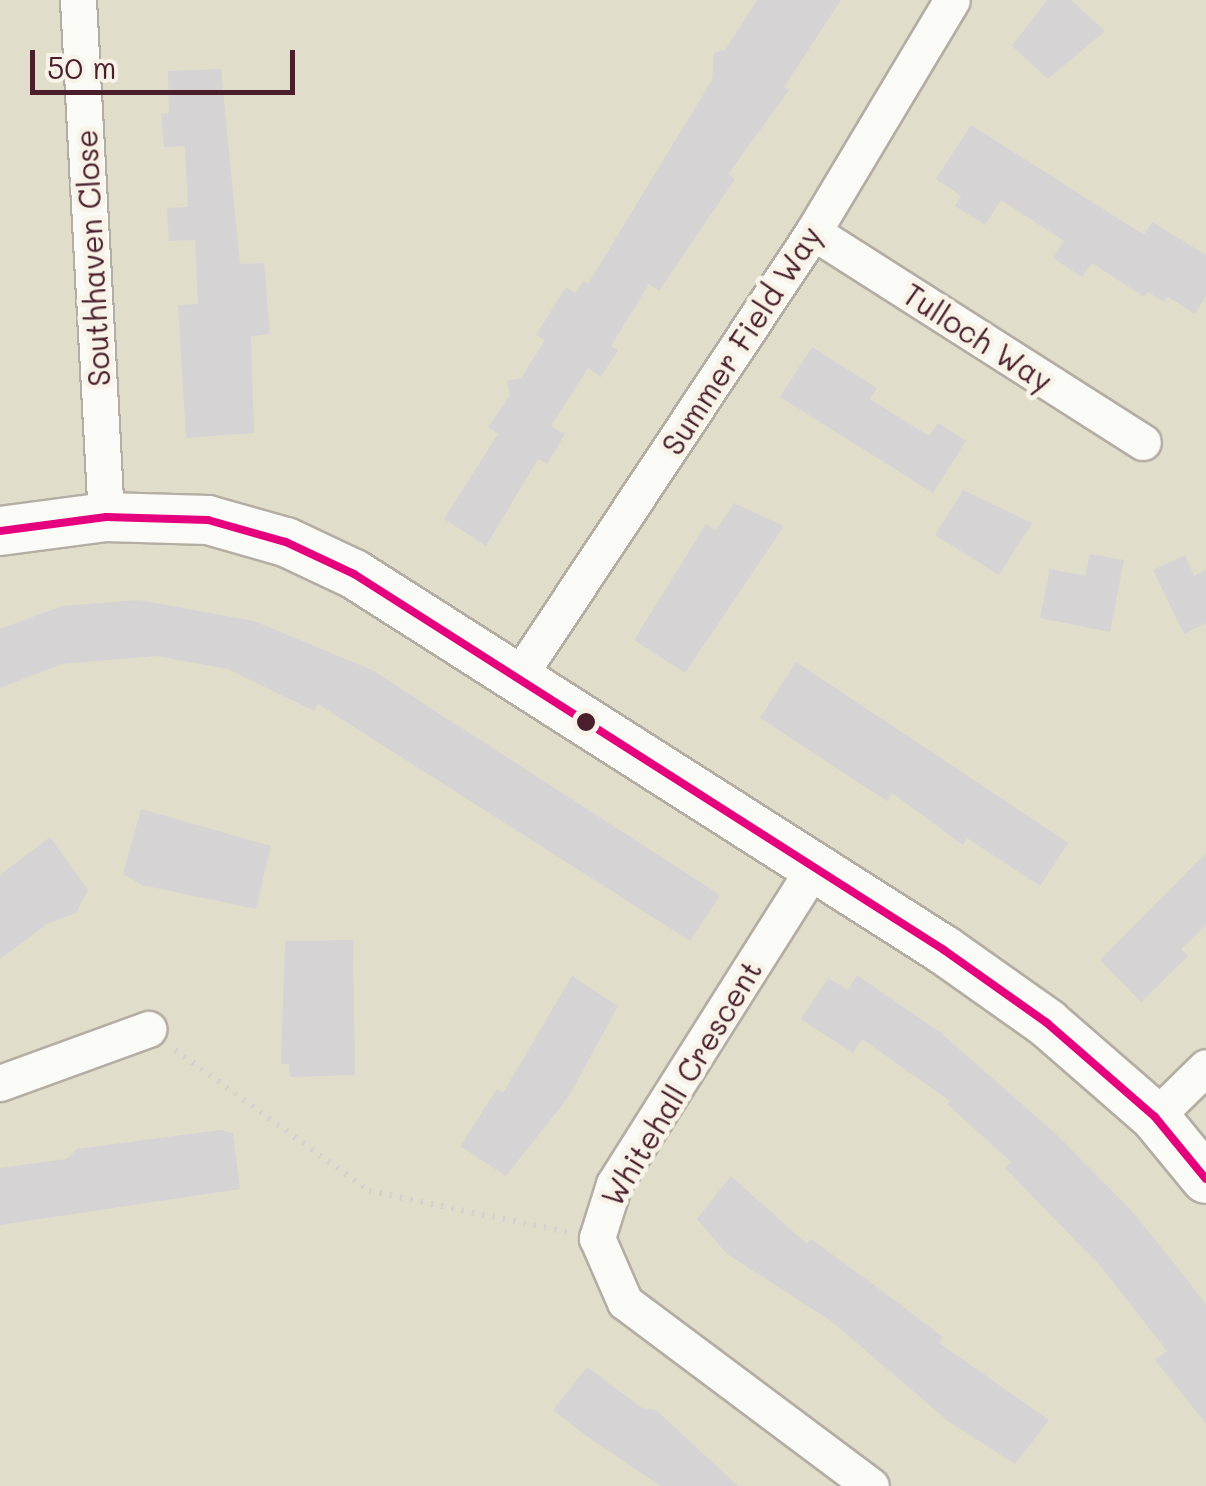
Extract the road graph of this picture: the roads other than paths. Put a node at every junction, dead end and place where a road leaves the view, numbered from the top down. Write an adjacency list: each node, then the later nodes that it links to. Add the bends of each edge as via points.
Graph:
1 (78, 0): 5 (street, Southhaven Close)
2 (952, 0): 3 (street, Summer Field Way)
3 (812, 232): 4 (street, Tulloch Way); 7 (street, Summer Field Way)
4 (1143, 442)
5 (106, 516): 6 (street); 7 (street, via 208,520 286,542 354,574)
6 (0, 531)
7 (520, 674): 8 (street)
8 (816, 866): 12 (street, via 1048,1023); 14 (street, Whitehall Crescent, via 614,1184 598,1238 624,1302)
9 (148, 1030): 11 (street)
10 (1206, 1067): 12 (street)
11 (0, 1083)
12 (1155, 1117): 13 (street)
13 (1206, 1179)
14 (870, 1486)

